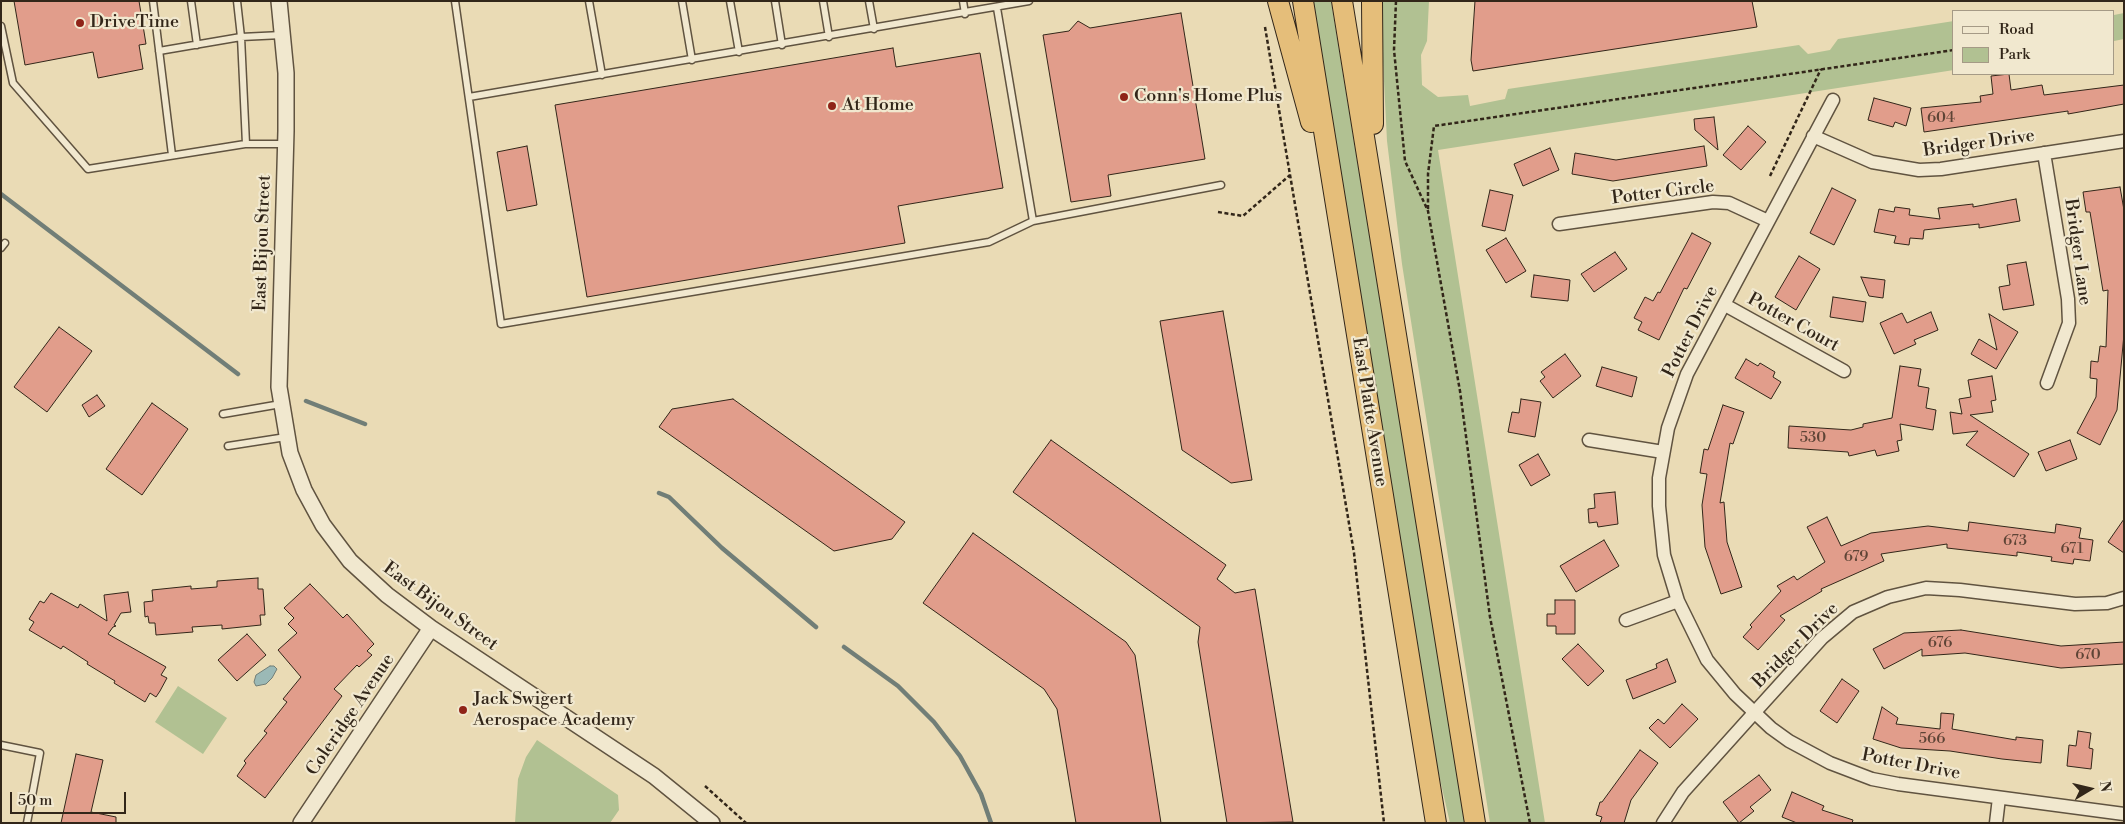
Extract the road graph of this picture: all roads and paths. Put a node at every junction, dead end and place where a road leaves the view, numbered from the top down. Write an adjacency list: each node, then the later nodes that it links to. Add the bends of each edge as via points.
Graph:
1 (153, 1): 30 (lane)
2 (191, 1): 27 (lane)
3 (237, 1): 25 (lane)
4 (279, 1): 24 (street, East Bijou Street)
5 (455, 1): 35 (lane)
6 (589, 1): 34 (lane)
7 (682, 1): 32 (lane)
8 (730, 1): 31 (lane)
9 (775, 1): 28 (lane)
10 (823, 1): 26 (lane)
11 (869, 1): 23 (lane)
12 (963, 1): 20 (lane)
13 (1029, 1): 19 (lane)
14 (1278, 1): 45 (highway)
15 (1303, 1): 45 (highway, East Platte Avenue)
16 (1342, 1): 47 (highway)
17 (1372, 1): 47 (highway)
18 (1396, 1): 48 (path, via 1394,50 1406,161)
19 (997, 8): 20 (lane); 50 (lane)
20 (965, 14): 23 (lane)
21 (1264, 20): 43 (path)
22 (1, 26): 42 (lane, via 13,83 88,169)
23 (874, 29): 26 (lane)
24 (282, 35): 25 (lane); 40 (street, East Bijou Street, via 286,73)
25 (241, 37): 27 (lane); 39 (lane)
26 (829, 37): 28 (lane)
27 (197, 44): 30 (lane)
28 (782, 45): 31 (lane)
29 (1952, 50): 33 (path)
30 (159, 51): 42 (lane)
31 (739, 52): 32 (lane)
32 (692, 60): 34 (lane)
33 (1821, 69): 44 (path); 48 (path, via 1434,126 1428,174)
34 (602, 75): 35 (lane)
35 (469, 97): 50 (lane, via 501,324 989,242)
36 (1833, 100): 37 (street, Potter Drive)
37 (1813, 136): 41 (street, Bridger Drive, via 1872,162 1919,170); 51 (street, Potter Drive)
38 (2124, 142): 41 (street, Bridger Drive)
39 (246, 144): 40 (lane); 42 (lane)
40 (286, 144): 56 (street, East Bijou Street, via 279,326)
41 (2044, 153): 55 (street, Bridger Lane, via 2069,322)
42 (172, 155)
43 (1290, 175): 49 (path, via 1243,216); 75 (path, via 1354,553)
44 (1770, 176)
45 (1332, 183): 76 (highway, East Platte Avenue)
46 (1221, 185): 50 (lane)
47 (1376, 203): 77 (highway)
48 (1428, 211): 78 (path, via 1460,391 1490,616)
49 (1218, 212)
50 (1033, 221)
51 (1768, 221): 52 (street, Potter Circle, via 1729,203 1713,202); 53 (street, Potter Drive)
52 (1559, 224)
53 (1725, 306): 54 (street, Potter Court); 61 (street, Potter Drive, via 1680,389)
54 (1844, 371)
55 (2047, 384)
56 (281, 404): 57 (lane); 58 (street, East Bijou Street)
57 (223, 414)
58 (286, 437): 60 (lane); 65 (street, East Bijou Street, via 304,490 350,561 387,595)
59 (1589, 440): 61 (street)
60 (228, 446)
61 (1663, 452): 63 (street, Potter Drive, via 1658,506 1664,555)
62 (2124, 598): 66 (street, Bridger Drive, via 2100,604 2075,604 1926,588 1888,597 1853,612 1838,624)
63 (1678, 601): 64 (street); 66 (street, Potter Drive, via 1707,660)
64 (1626, 620)
65 (431, 628): 72 (street, Coleridge Avenue); 73 (street, East Bijou Street, via 606,742)
66 (1754, 713): 69 (street, Potter Drive, via 1789,741 1852,772 1898,784); 79 (street, Bridger Drive, via 1683,792)
67 (1, 745): 71 (lane, via 40,753)
68 (705, 786): 74 (path)
69 (1999, 798): 70 (street, Potter Drive); 80 (street)
70 (2124, 814)
71 (27, 823)
72 (301, 823)
73 (712, 823)
74 (746, 823)
75 (1384, 823)
76 (1436, 823)
77 (1475, 823)
78 (1530, 823)
79 (1662, 823)
80 (1996, 823)

